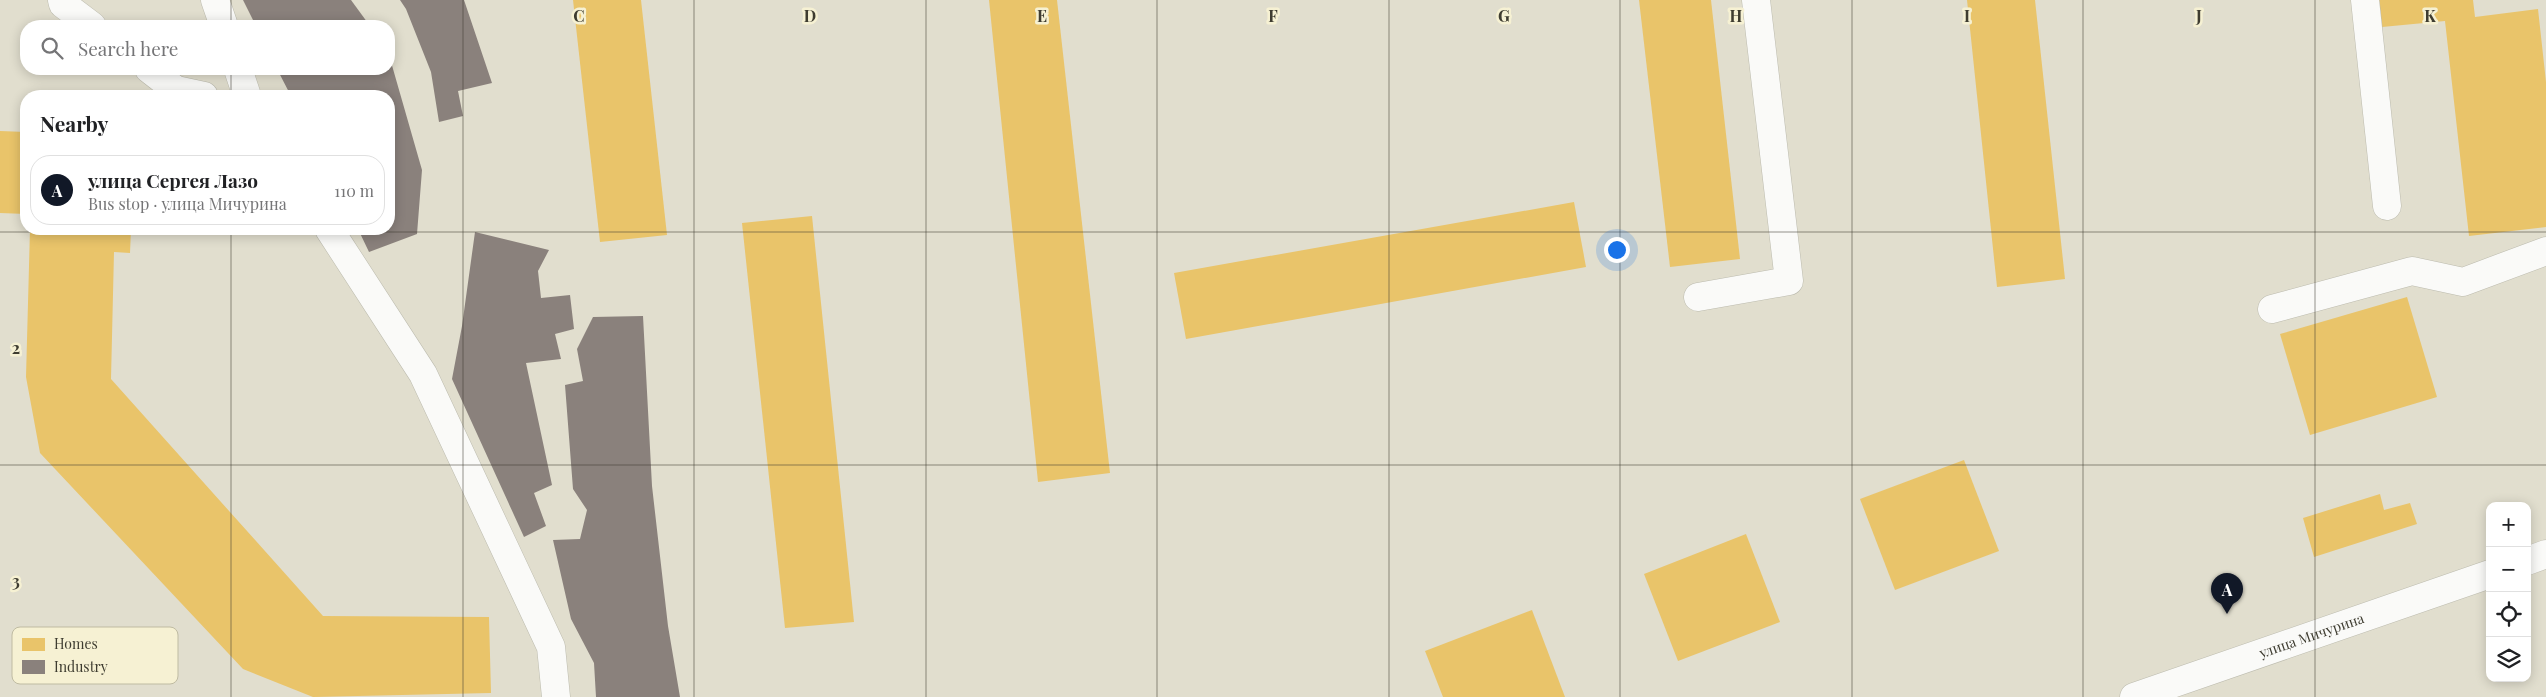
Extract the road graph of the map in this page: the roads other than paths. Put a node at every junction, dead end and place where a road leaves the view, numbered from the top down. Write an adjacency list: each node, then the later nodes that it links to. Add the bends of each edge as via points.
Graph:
1 (62, 0): 5 (main road)
2 (215, 0): 6 (main road)
3 (1756, 0): 14 (main road, via 1789,281)
4 (2365, 0): 11 (main road)
5 (84, 20)
6 (222, 20)
7 (157, 75): 9 (main road)
8 (240, 75): 10 (main road)
9 (176, 90)
10 (245, 90)
11 (2387, 206)
12 (333, 235): 19 (main road, via 423,374 551,646)
13 (2546, 251): 15 (main road, via 2463,282 2412,271)
14 (1698, 297)
15 (2272, 310)
16 (2546, 554): 17 (main road)
17 (2531, 560)
18 (2486, 575): 20 (main road, улица Мичурина)
19 (556, 697)
20 (2134, 697)

